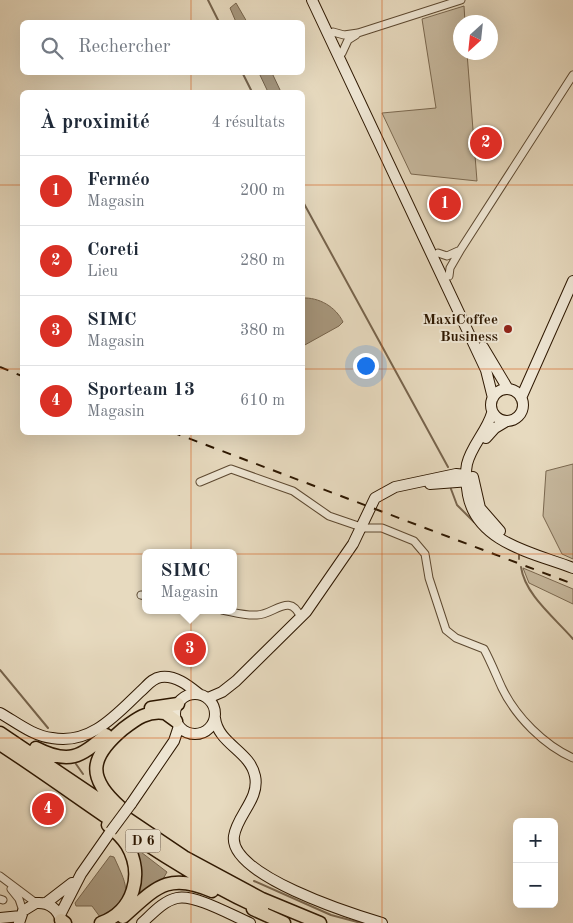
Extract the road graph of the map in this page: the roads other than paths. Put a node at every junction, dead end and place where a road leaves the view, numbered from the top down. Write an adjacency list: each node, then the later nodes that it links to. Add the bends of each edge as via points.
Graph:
1 (312, 0): 13 (street, via 486,370)
2 (318, 0): 4 (street)
3 (461, 0): 5 (street)
4 (333, 32): 5 (street, via 344,35); 6 (street)
5 (358, 33): 6 (street, via 348,40)
6 (342, 53): 9 (street)
7 (573, 75): 8 (street)
8 (460, 249): 9 (street, via 450,256); 10 (street)
9 (438, 253): 10 (street)
10 (449, 276): 12 (street, via 486,354)
11 (573, 281): 12 (street, via 530,375)
12 (515, 393): 13 (street, via 499,391); 15 (street, via 524,406 515,420)
13 (493, 398): 14 (street)
14 (492, 412): 15 (street); 16 (street, via 485,432 469,457)
15 (505, 422): 16 (street, via 495,428 481,445)
16 (468, 479): 18 (street, via 388,489 375,498); 19 (street, via 480,508 493,526 537,554)
17 (200, 482): 18 (street, via 231,469 287,488 327,515)
18 (362, 527): 21 (street, via 343,560); 35 (street, via 382,528 420,546 446,630 456,638 484,649 502,689 520,713 550,745)
19 (570, 567)
20 (237, 612): 21 (street, via 259,615 290,605)
21 (300, 618): 23 (street)
22 (176, 679): 24 (street); 25 (street, via 182,692); 26 (street, via 155,679 104,725 75,738 41,736)
23 (236, 681): 24 (street, via 222,692); 27 (street)
24 (204, 696): 25 (street, via 189,695); 27 (street)
25 (180, 702): 28 (street); 29 (highway, via 139,711 88,750 68,758 50,755)
26 (0, 713)
27 (216, 715): 31 (street, via 209,730); 32 (street, via 218,730)
28 (178, 723): 31 (street); 36 (street, via 174,741); 39 (highway, via 165,713 136,719 97,756 95,766 100,784 111,799 134,818)
29 (0, 728)
30 (0, 733): 39 (highway, D 6, via 184,857)
31 (196, 734): 32 (street, via 216,735); 36 (street, via 178,744)
32 (225, 740): 51 (street, via 250,763 256,778 253,795 234,835 240,857 259,872 316,900)
33 (0, 744): 34 (highway, D 6)
34 (12, 752): 44 (highway, via 104,820 127,844 136,873 135,885 116,915); 49 (highway, D 6, via 180,865 224,891)
35 (573, 758)
36 (162, 761): 37 (street, bridge)
37 (81, 874): 40 (street, via 57,896); 43 (street)
38 (0, 877): 40 (street); 41 (street, via 19,899)
39 (262, 900): 50 (highway, D 6)
40 (41, 903): 41 (street); 43 (street, via 54,908)
41 (21, 917): 42 (street)
42 (0, 918)
43 (62, 920)
44 (101, 923)
45 (115, 923): 48 (highway, via 151,892 174,882 202,886)
46 (142, 923): 47 (street, via 177,898 200,902)
47 (250, 923)
48 (284, 923)
49 (296, 923)
50 (320, 923)
51 (382, 923)

